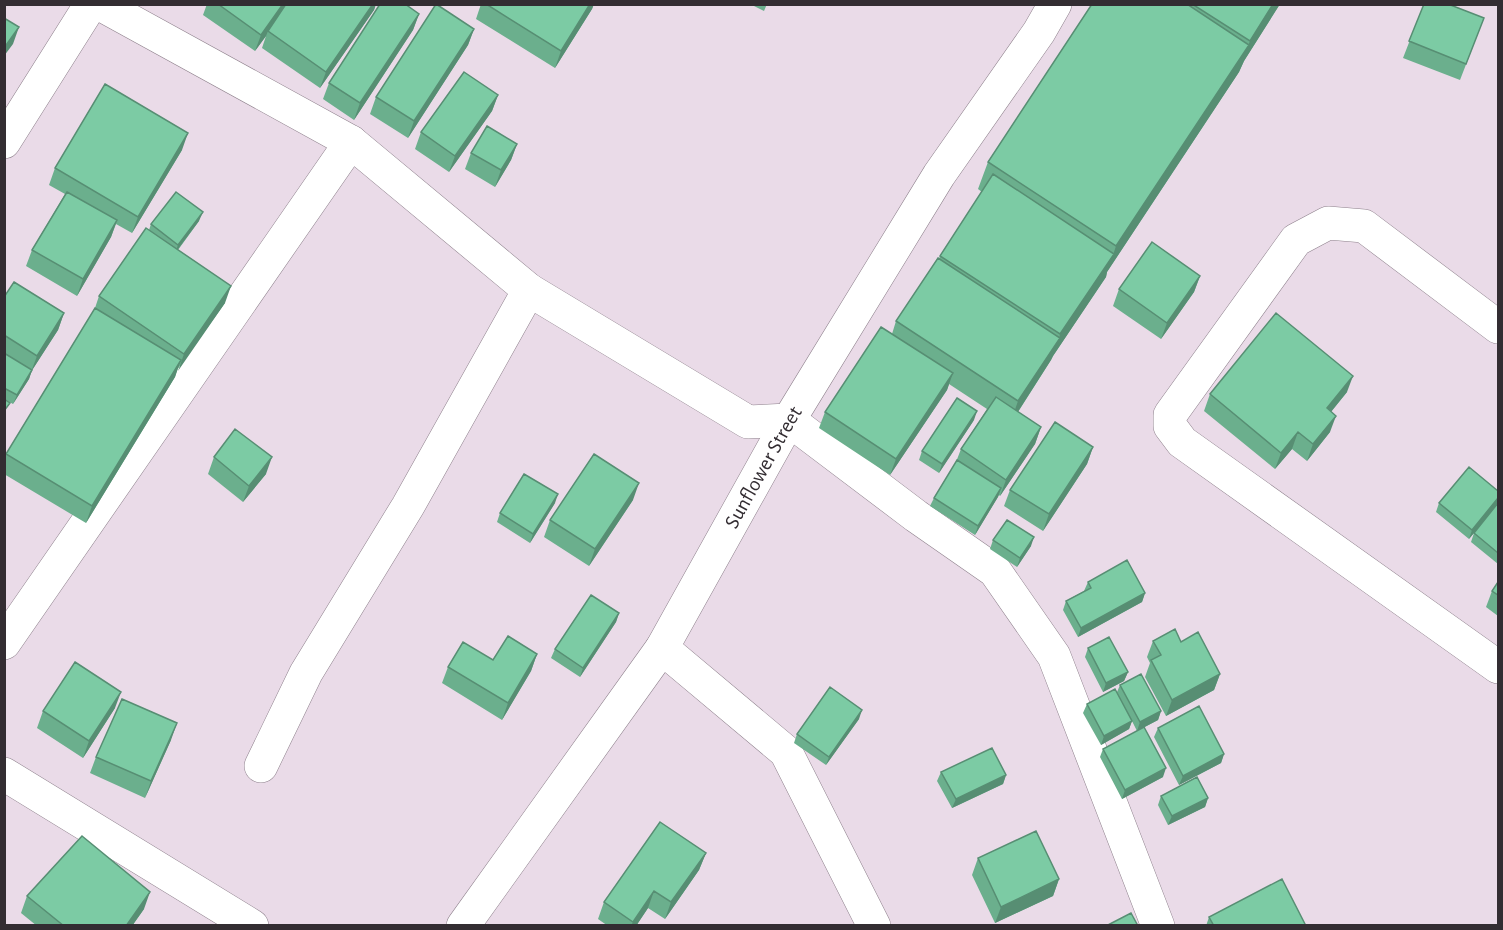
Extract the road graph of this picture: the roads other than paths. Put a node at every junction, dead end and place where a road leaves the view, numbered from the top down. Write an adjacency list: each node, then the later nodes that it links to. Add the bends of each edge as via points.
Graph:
1 (91, 4): 4 (street)
2 (100, 4): 5 (street)
3 (1055, 4): 8 (street, Sunflower Street, via 1040,32 939,175)
4 (4, 142)
5 (351, 142): 6 (street); 9 (street)
6 (529, 290): 8 (street, via 748,422); 12 (street, via 408,506 306,673)
7 (1498, 327): 11 (street, via 1364,226 1328,224 1296,240 1170,415 1170,426 1182,442)
8 (789, 420): 10 (street, Sunflower Street); 17 (street, via 995,572 1054,656)
9 (4, 643)
10 (662, 648): 15 (street, Sunflower Street); 16 (street, via 786,752)
11 (1498, 667)
12 (261, 766)
13 (4, 774): 14 (street)
14 (252, 926)
15 (463, 926)
16 (874, 926)
17 (1158, 926)

